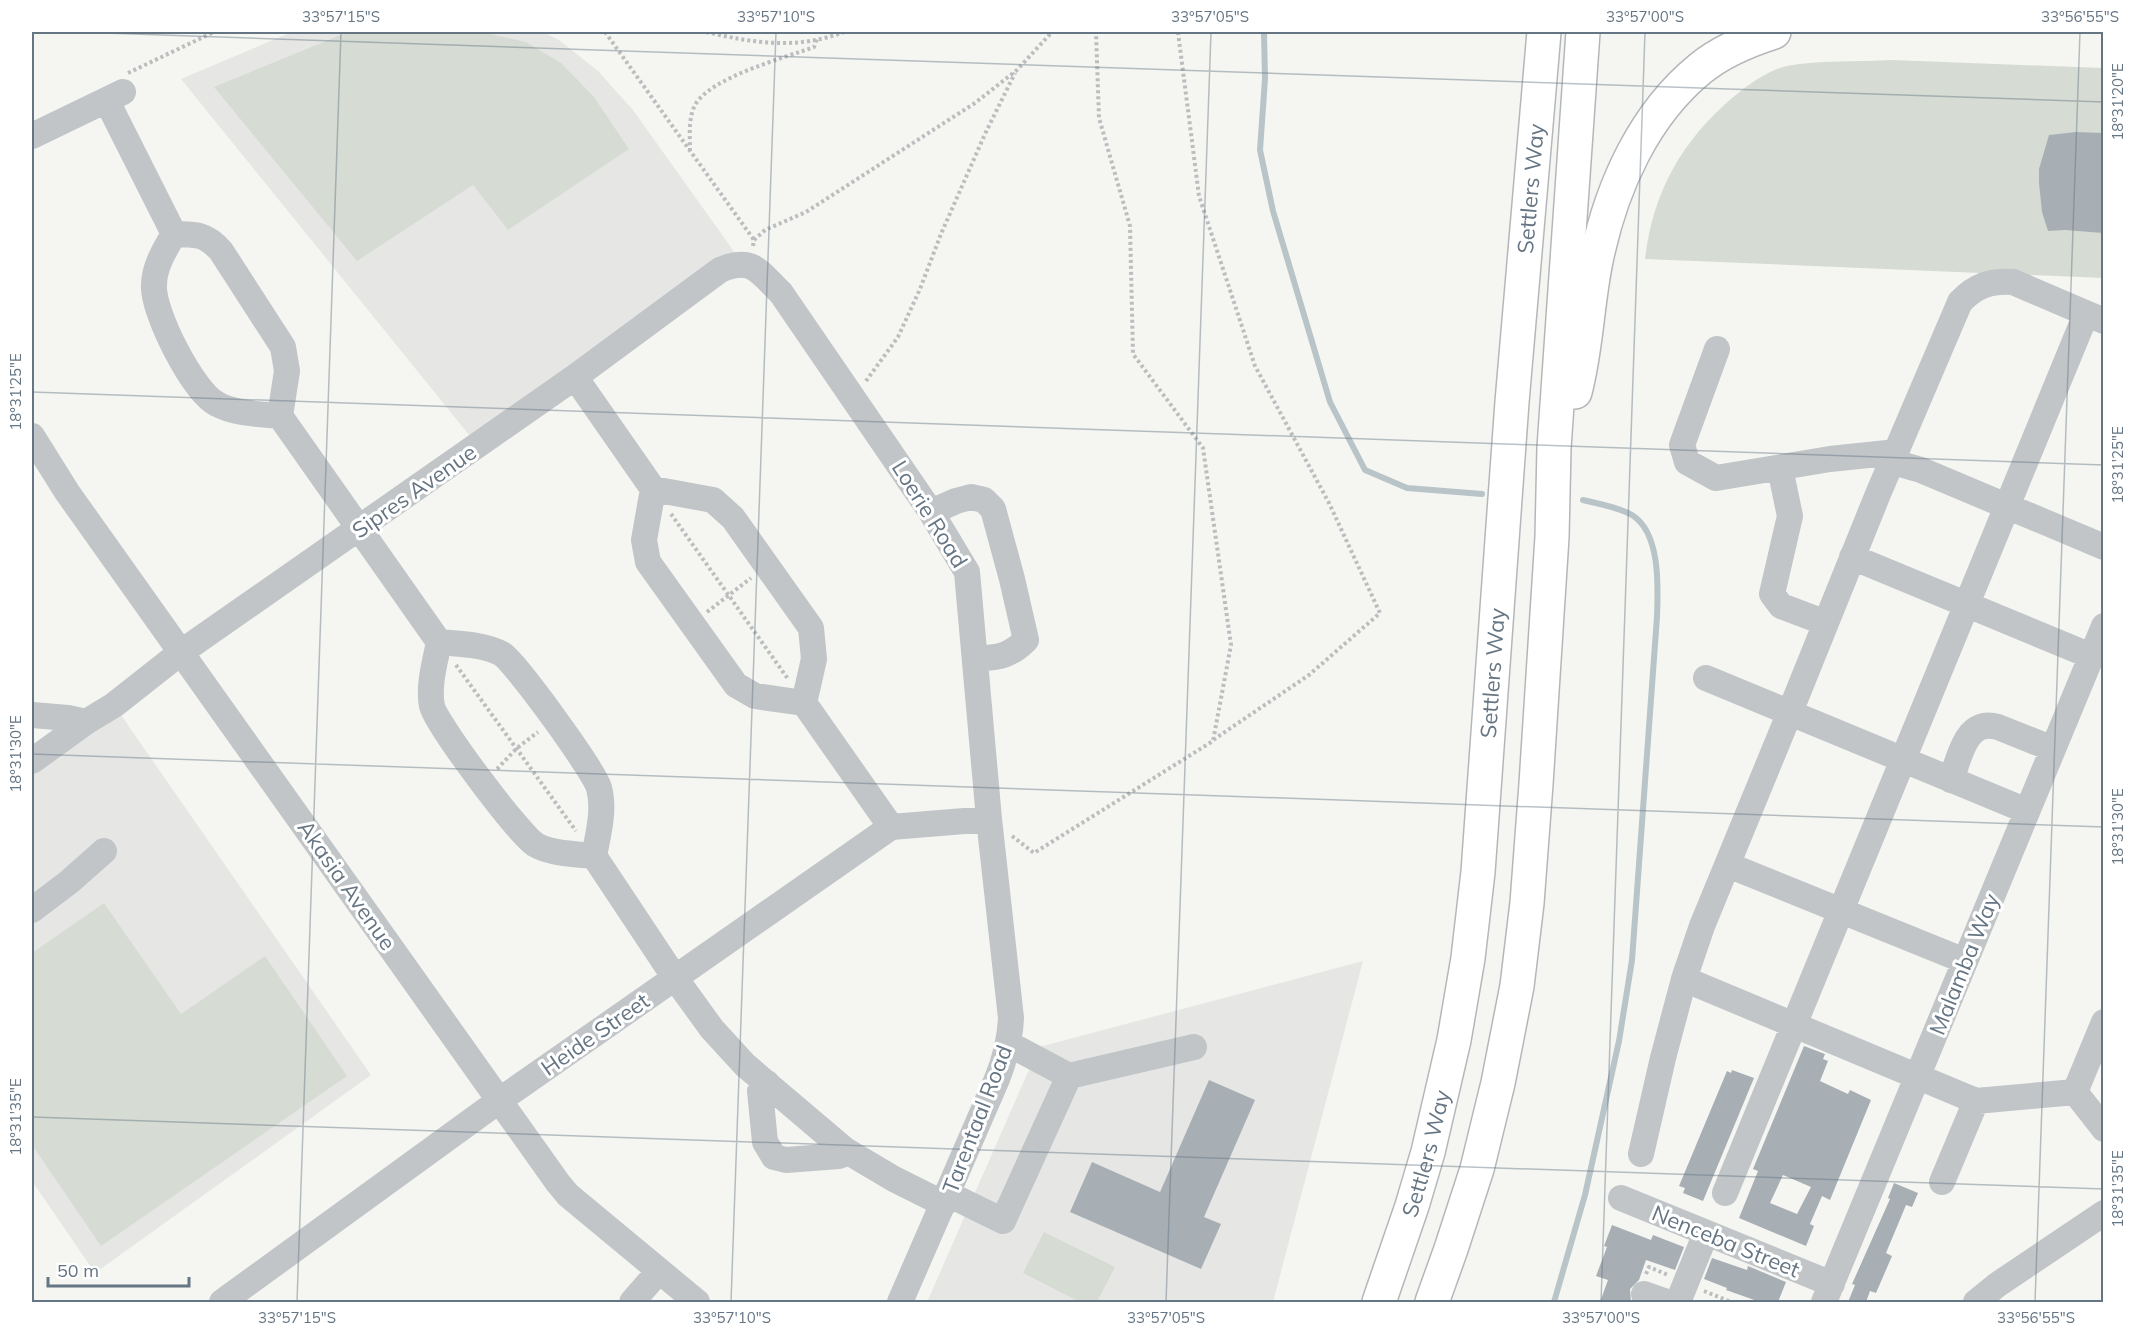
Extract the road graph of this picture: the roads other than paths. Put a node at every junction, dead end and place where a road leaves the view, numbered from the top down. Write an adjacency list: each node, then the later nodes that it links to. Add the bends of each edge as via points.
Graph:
1 (1544, 32): 74 (highway, Settlers Way, via 1478,873 1462,1000 1428,1152)
2 (1583, 32): 12 (highway, Settlers Way)
3 (1774, 32): 12 (highway, via 1702,66 1658,113 1628,162 1613,197 1596,257 1575,392)
4 (32, 136): 5 (street, via 115,96)
5 (174, 234): 10 (street, via 197,235 212,241 279,338 287,371); 10 (street, via 159,263 154,285 161,320 177,351 200,388 217,404)
6 (747, 264): 9 (street, Sipres Avenue, via 720,270); 17 (street, Loerie Road, via 781,293)
7 (2095, 317): 13 (street, via 2013,282 1989,283 1968,294 1954,313); 16 (street)
8 (1717, 349): 14 (street, via 1682,445 1688,462 1716,478)
9 (575, 377): 15 (street); 18 (street, Sipres Avenue)
10 (280, 416): 18 (street)
11 (32, 436): 25 (street, Akasia Avenue, via 66,492)
12 (1555, 438): 75 (highway, Settlers Way, via 1535,796 1517,986 1477,1169)
13 (1894, 459): 14 (street, via 1830,459); 16 (street); 20 (street)
14 (1780, 468): 22 (street, via 1790,516 1772,594 1781,606)
15 (653, 489): 29 (street, via 644,540 648,562 736,685 755,696); 29 (street, via 712,500 733,518 811,628 814,659)
16 (2007, 505): 19 (street); 21 (street)
17 (932, 512): 27 (street, Loerie Road, via 967,572); 27 (street, via 971,497 984,500 993,509 1026,640 1014,652)
18 (359, 529): 24 (street); 25 (street, Sipres Avenue)
19 (2103, 547)
20 (1852, 557): 21 (street); 22 (street)
21 (1966, 606): 26 (street); 34 (street)
22 (1826, 623): 30 (street)
23 (2103, 626): 26 (street, Malamba Way)
24 (439, 642): 41 (street, via 432,706 454,743 530,841 537,846); 41 (street, via 480,647 502,655 523,677 599,788 601,812)
25 (180, 653): 32 (street, Sipres Avenue); 56 (street, Akasia Avenue)
26 (2091, 656): 33 (street, Malamba Way)
27 (976, 659): 38 (street, Loerie Road)
28 (1706, 678): 30 (street)
29 (804, 703): 39 (street)
30 (1790, 712): 34 (street); 42 (street)
31 (32, 715): 32 (street)
32 (86, 722): 35 (street, Sipres Avenue)
33 (2053, 749): 36 (street, via 1998,727 1979,726 1966,742); 37 (street, Malamba Way)
34 (1903, 760): 36 (street); 44 (street)
35 (32, 761)
36 (1952, 780): 37 (street)
37 (2027, 811): 45 (street, Malamba Way)
38 (989, 819): 39 (street); 50 (street, Tarentaal Road, via 1011,1018)
39 (891, 827): 46 (street, Heide Street)
40 (104, 851): 43 (street)
41 (594, 856): 46 (street)
42 (1728, 865): 44 (street); 47 (street)
43 (32, 910)
44 (1842, 910): 45 (street); 49 (street)
45 (1965, 961): 53 (street, Malamba Way)
46 (675, 978): 54 (street, via 718,1036); 56 (street, Heide Street)
47 (1684, 979): 49 (street); 60 (street)
48 (2103, 1022): 55 (street)
49 (1795, 1025): 53 (street); 62 (street)
50 (1009, 1044): 52 (street); 64 (street, Tarentaal Road)
51 (1194, 1047): 52 (street)
52 (1069, 1076): 64 (street, via 1003,1221)
53 (1917, 1078): 57 (street); 68 (street, Malamba Way)
54 (767, 1083): 59 (street); 59 (street, via 760,1091 765,1142 774,1158 840,1156)
55 (2075, 1092): 57 (street); 58 (street)
56 (500, 1100): 67 (street, Akasia Avenue, via 563,1189); 70 (street, Heide Street)
57 (1976, 1101): 61 (street)
58 (2103, 1129)
59 (845, 1150): 64 (street, via 885,1174)
60 (1641, 1154)
61 (1942, 1182)
62 (1725, 1192)
63 (1621, 1198): 66 (street, Nenceba Street)
64 (946, 1199): 73 (street, Tarentaal Road)
65 (2103, 1213): 76 (street)
66 (1706, 1233): 68 (street, Nenceba Street); 69 (street)
67 (659, 1271): 71 (street); 72 (street, Akasia Avenue)
68 (1828, 1293)
69 (1689, 1296)
70 (227, 1301)
71 (632, 1302)
72 (697, 1302)
73 (900, 1302)
74 (1379, 1302)
75 (1432, 1302)
76 (1976, 1302)

